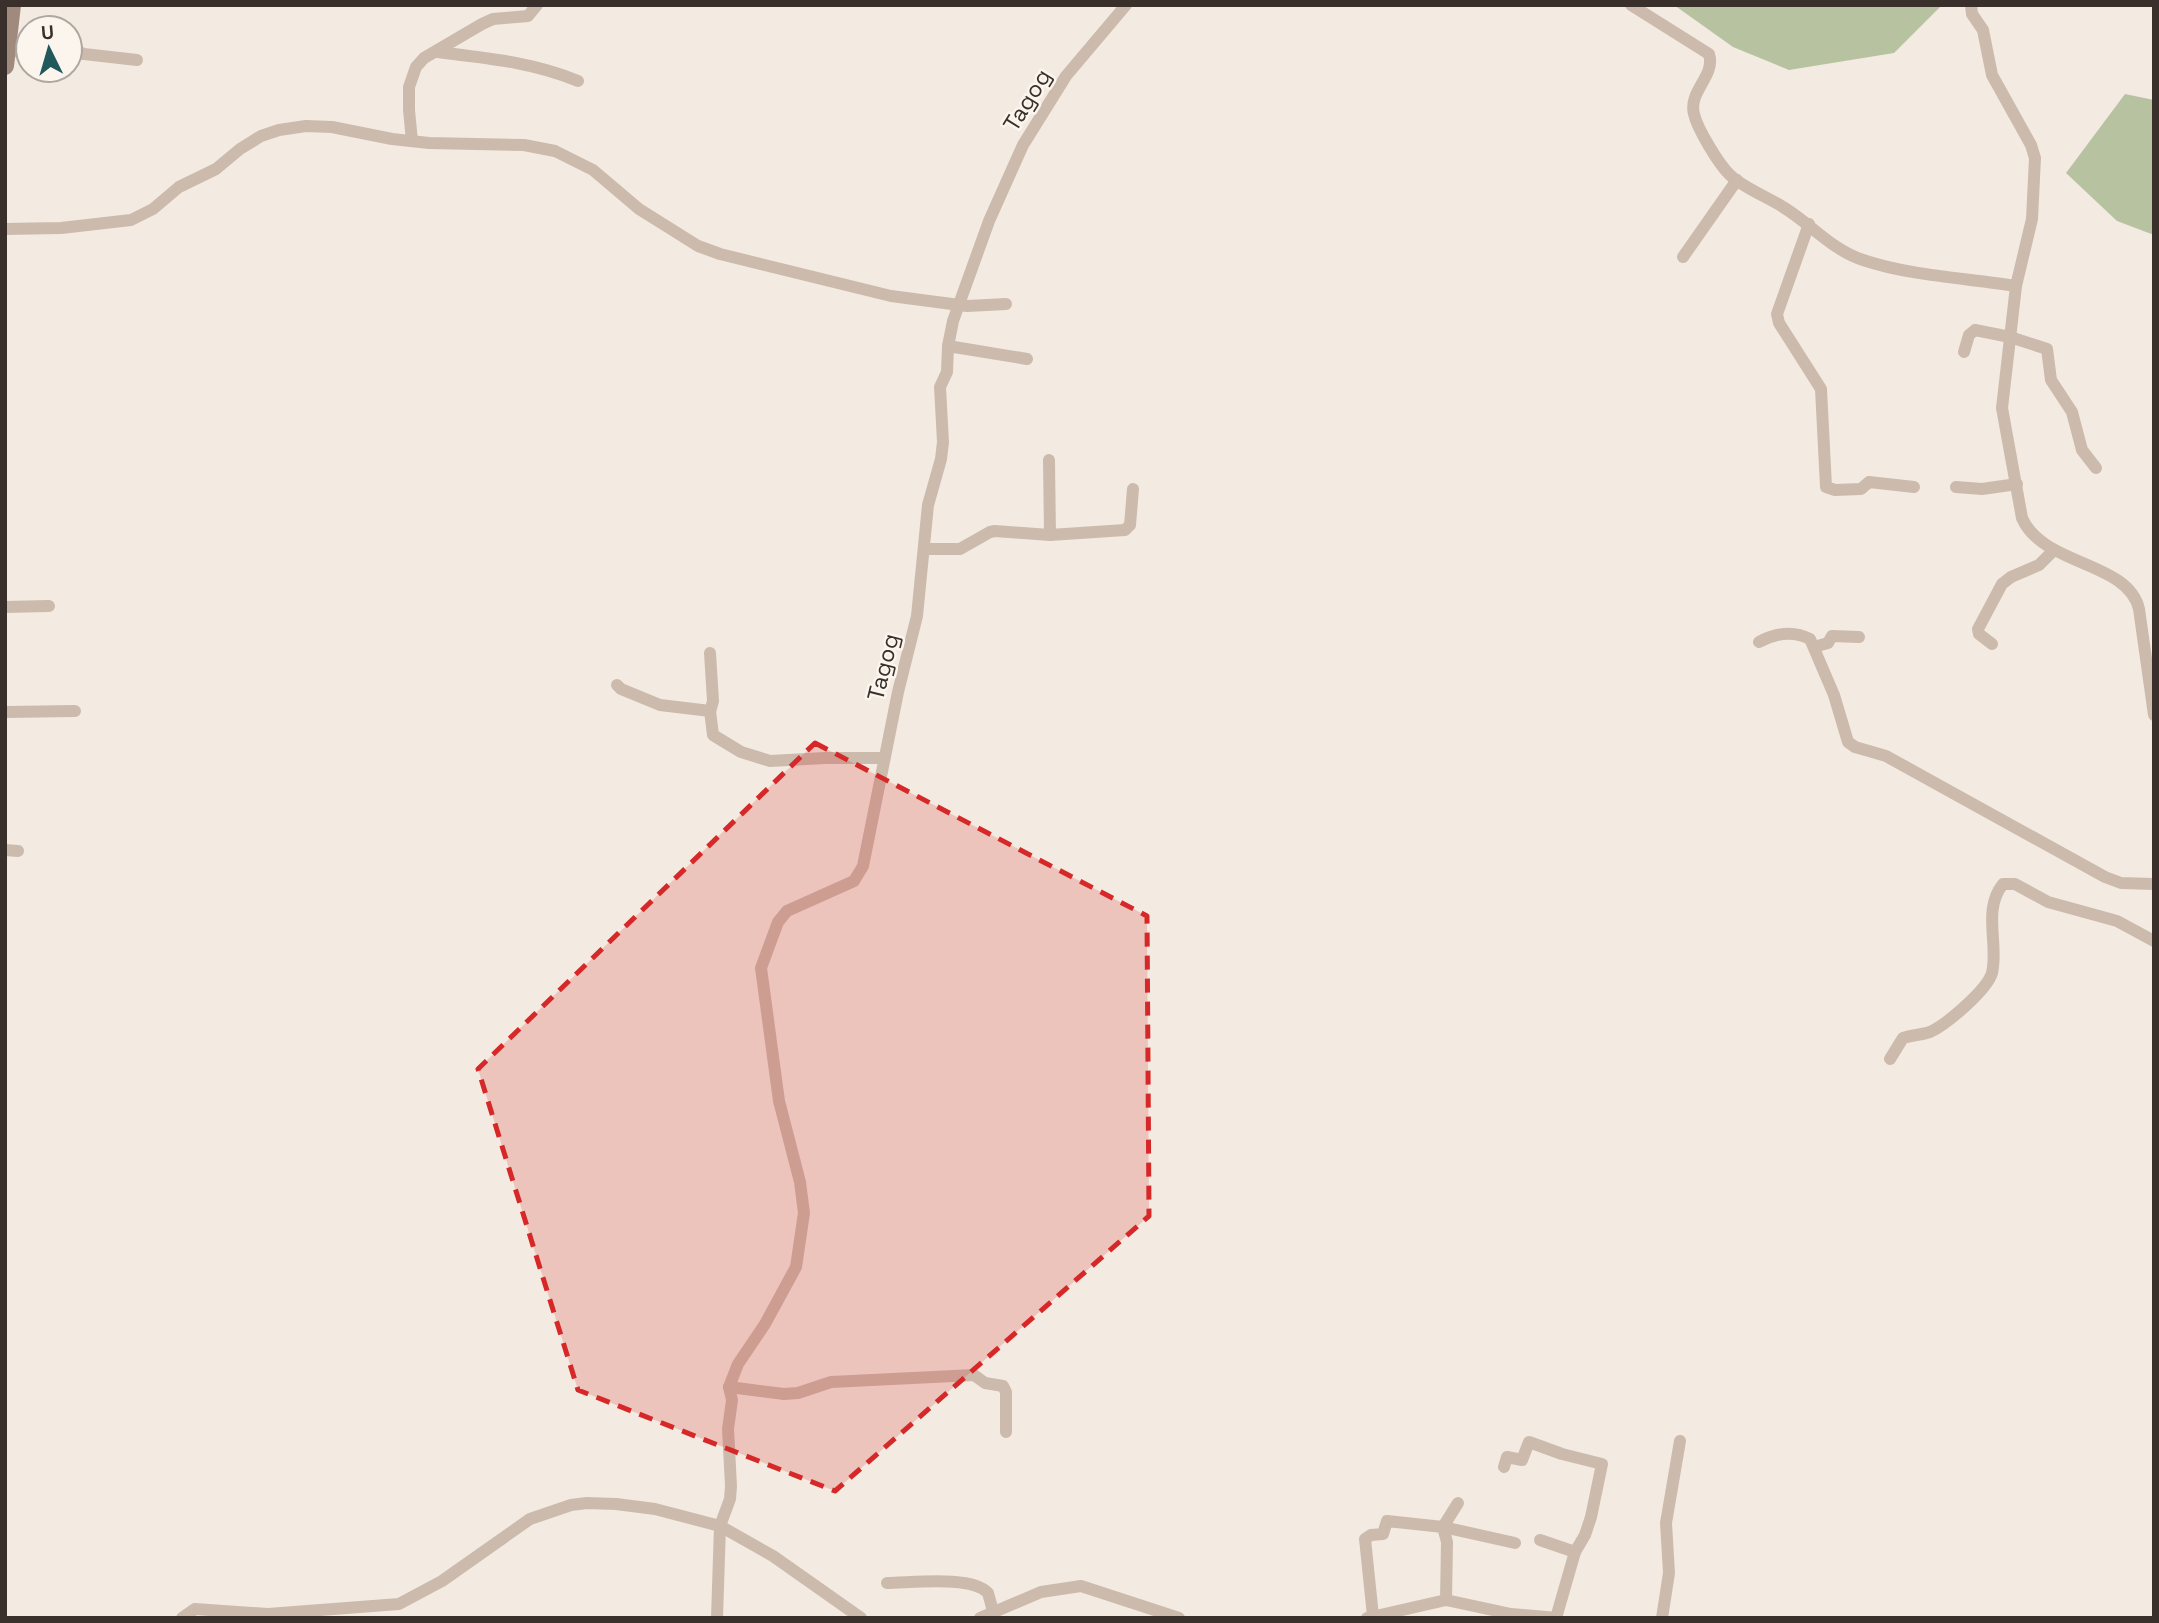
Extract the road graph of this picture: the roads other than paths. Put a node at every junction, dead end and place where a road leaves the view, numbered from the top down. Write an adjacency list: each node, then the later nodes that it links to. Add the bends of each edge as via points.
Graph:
1 (12, 5): 8 (main road)
2 (537, 5): 6 (street, via 528,16 493,19)
3 (1126, 5): 18 (street, Tagog, via 1066,76 1023,145)
4 (1631, 5): 12 (street, via 1710,54 1711,64 1694,98 1694,114 1726,170)
5 (1971, 5): 16 (street, via 1983,30 1992,75 2035,158 2032,219)
6 (436, 52): 10 (street, via 522,62); 11 (street, via 416,67 409,87)
7 (84, 54): 9 (street)
8 (6, 59)
9 (137, 60)
10 (578, 81)
11 (412, 141): 14 (street, via 332,127 279,130 261,136 131,220); 18 (street, via 524,145 555,151 593,170 639,209 698,246 891,296)
12 (1737, 180): 13 (street); 15 (street)
13 (1809, 225): 16 (street, via 1831,244 1863,260); 26 (street, via 1777,314 1821,389 1826,487 1861,489 1870,482)
14 (5, 229)
15 (1683, 257)
16 (2016, 286): 19 (street)
17 (1006, 304): 18 (street)
18 (958, 306): 20 (street, Tagog)
19 (2010, 337): 21 (street, via 1974,331); 24 (street, via 2047,349 2051,380 2072,412 2082,450); 25 (street, via 2002,408)
20 (948, 346): 22 (street); 30 (street, Tagog, via 947,372 940,387 942,459 928,505)
21 (1964, 352)
22 (1027, 359)
23 (1049, 460): 29 (street)
24 (2096, 467)
25 (2017, 484): 27 (street); 31 (street, via 2025,524)
26 (1914, 487)
27 (1956, 487)
28 (1133, 489): 29 (street, via 1128,529)
29 (1050, 535): 30 (street, via 990,532 960,549)
30 (925, 549): 44 (street, Tagog, via 918,616)
31 (2054, 550): 36 (street, via 2039,565 2002,584 1978,629); 43 (street, via 2107,575 2135,597)
32 (49, 606): 33 (street)
33 (5, 607)
34 (1859, 637): 37 (street, via 1832,636 1828,643)
35 (1759, 642): 37 (street, via 1784,633 1808,637)
36 (1992, 644)
37 (1814, 647): 45 (street, via 1848,742 1854,747 1886,756 2105,877 2121,883)
38 (710, 653): 42 (street)
39 (617, 685): 42 (street, via 660,705)
40 (75, 711): 41 (street)
41 (5, 712)
42 (710, 712): 44 (street, via 713,735 757,758)
43 (2154, 715)
44 (883, 758): 48 (street, Tagog, via 859,874 787,911 778,922 761,968 779,1101 804,1213 796,1267)
45 (2154, 884)
46 (2154, 941): 47 (street, via 2118,921 2048,902 2015,884 2003,884 1992,915 1993,964 1988,983 1941,1026 1903,1038)
47 (1889, 1059)
48 (729, 1387): 49 (street, via 784,1395 839,1381 974,1375 1006,1392); 53 (street, via 732,1486)
49 (1006, 1432)
50 (1680, 1441): 68 (street, via 1666,1516 1669,1573)
51 (1504, 1467): 57 (street, via 1507,1457 1522,1460 1529,1442 1602,1464 1587,1530)
52 (1458, 1503): 54 (street)
53 (720, 1526): 62 (street, via 616,1504 571,1505 530,1519 442,1581 399,1604 268,1614 195,1609); 63 (street); 64 (street, via 773,1556)
54 (1443, 1527): 56 (street); 59 (street); 61 (street, via 1391,1520 1383,1534 1367,1536)
55 (1540, 1540): 57 (street)
56 (1515, 1543)
57 (1575, 1552): 67 (street)
58 (887, 1583): 60 (street, via 976,1585 988,1593)
59 (1446, 1600): 61 (street); 67 (street)
60 (993, 1611): 65 (street); 66 (street, via 1041,1592 1082,1586)
61 (1370, 1617)
62 (182, 1618)
63 (718, 1618)
64 (862, 1618)
65 (980, 1618)
66 (1178, 1618)
67 (1557, 1618)
68 (1662, 1618)

